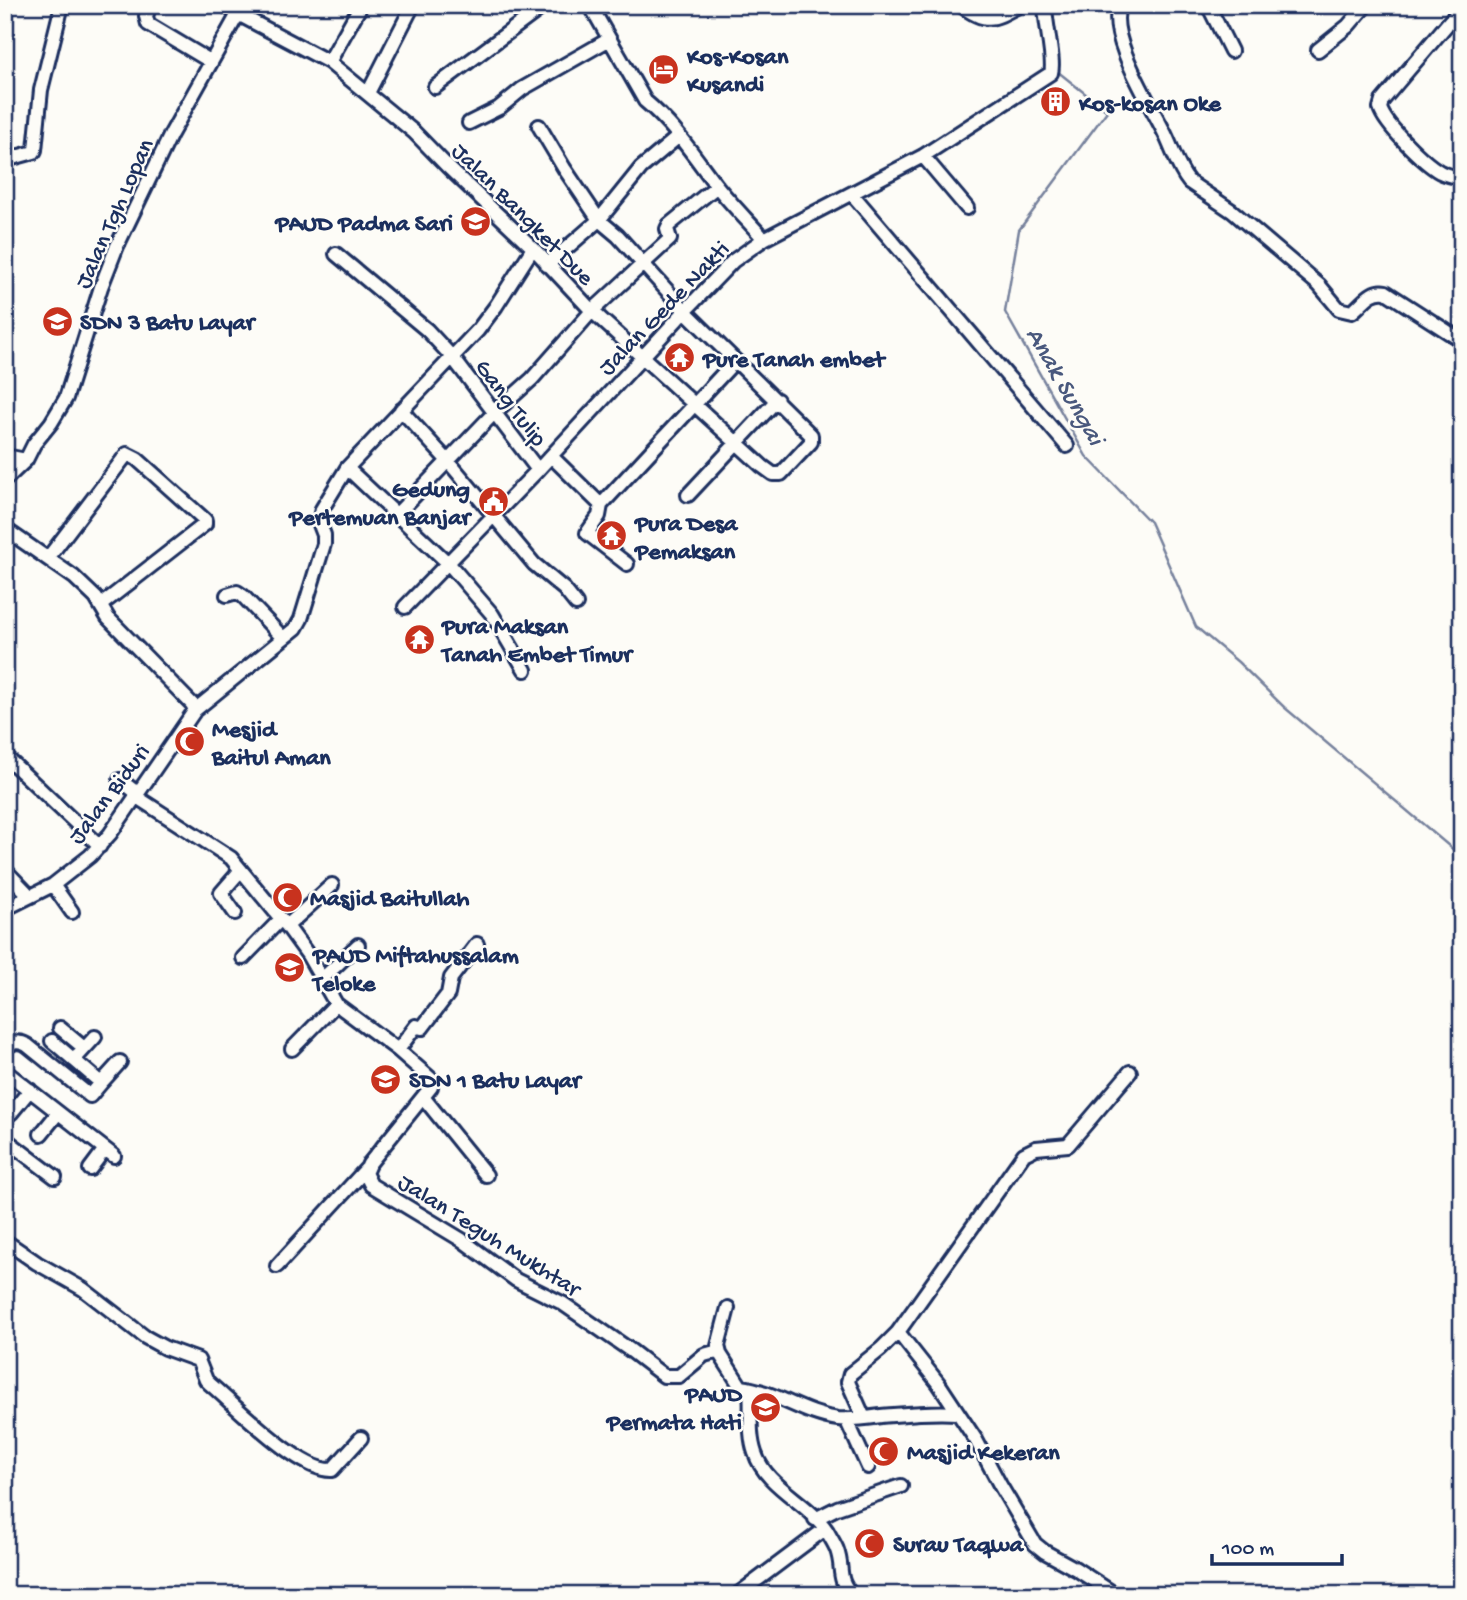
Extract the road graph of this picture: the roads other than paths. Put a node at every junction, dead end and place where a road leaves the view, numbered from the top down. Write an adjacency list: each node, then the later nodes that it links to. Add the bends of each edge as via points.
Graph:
1 (62, 5): 27 (street, via 41,90 35,150)
2 (150, 5): 19 (street, via 148,24)
3 (225, 5): 14 (street)
4 (361, 5): 20 (street)
5 (413, 5): 22 (street)
6 (545, 5): 21 (street)
7 (590, 5): 16 (street)
8 (961, 5): 9 (street, via 985,19)
9 (1020, 5)
10 (1045, 5): 26 (street, Jalan Gede Nakti, via 1052,69)
11 (1120, 5): 40 (street, via 1116,16 1124,53 1189,182 1319,285 1339,309 1352,312 1371,295 1386,292)
12 (1208, 5): 18 (street)
13 (1366, 5): 17 (street)
14 (240, 9): 19 (street, Jalan Tgh Lopan); 20 (street, Jalan Bangket Due)
15 (1456, 14): 28 (street, via 1380,108 1392,127 1428,162 1441,172)
16 (608, 40): 23 (street); 25 (street, via 645,102)
17 (1318, 50)
18 (1231, 51)
19 (210, 61): 52 (street, Jalan Tgh Lopan, via 117,246 66,398)
20 (329, 62): 22 (street, Jalan Bangket Due)
21 (435, 87)
22 (368, 93): 34 (street, Jalan Bangket Due)
23 (468, 123)
24 (539, 126): 32 (street)
25 (678, 136): 29 (street); 32 (street, via 641,168)
26 (923, 156): 30 (street, Jalan Gede Nakti); 31 (street)
27 (5, 160)
28 (1462, 178)
29 (717, 186): 33 (street); 36 (street, via 669,225 670,239)
30 (852, 194): 33 (street, Jalan Gede Nakti); 49 (street)
31 (967, 208)
32 (599, 220): 36 (street); 37 (street)
33 (764, 239): 39 (street, Jalan Gede Nakti, via 733,261)
34 (533, 248): 37 (street, Jalan Bangket Due); 42 (street, Jalan Biduri, via 496,306)
35 (336, 254): 42 (street, Gang Tulip, via 427,330)
36 (642, 263): 38 (street); 39 (street)
37 (547, 265): 38 (street, Jalan Bangket Due)
38 (592, 311): 41 (street, Jalan Bangket Due); 47 (street, via 532,379)
39 (685, 311): 41 (street, Jalan Gede Nakti); 43 (street)
40 (1462, 341)
41 (642, 357): 45 (street, Jalan Bangket Due); 51 (street, Jalan Gede Nakti)
42 (453, 359): 46 (street, Jalan Biduri); 47 (street, Gang Tulip)
43 (736, 361): 44 (street); 45 (street)
44 (777, 400): 48 (street); 48 (street, Jalan Bangket Due, via 811,435 810,444 781,474 773,474)
45 (694, 405): 48 (street, Jalan Bangket Due); 58 (street)
46 (401, 410): 53 (street); 54 (street, Jalan Biduri)
47 (494, 413): 53 (street); 55 (street, Gang Tulip)
48 (736, 443): 57 (street)
49 (1067, 446)
50 (5, 456): 52 (street)
51 (551, 456): 55 (street, Jalan Gede Nakti); 58 (street)
52 (26, 460): 56 (street, Jalan Tgh Lopan)
53 (448, 461): 59 (street); 60 (street)
54 (347, 468): 59 (street); 69 (street, Jalan Biduri, via 322,509 319,522 324,544 301,619)
55 (538, 470): 60 (street, Jalan Gede Nakti)
56 (5, 480)
57 (688, 495)
58 (601, 505): 64 (street, via 587,533)
59 (397, 514): 63 (street)
60 (494, 516): 63 (street, Jalan Gede Nakti); 66 (street, via 534,565 565,589)
61 (5, 528): 62 (street)
62 (48, 558): 67 (street); 67 (street, via 127,454 205,520)
63 (449, 564): 68 (street, Jalan Gede Nakti); 70 (street, via 492,614)
64 (627, 564)
65 (227, 595): 69 (street, via 237,592 243,596)
66 (576, 604)
67 (101, 605): 71 (street)
68 (405, 607)
69 (283, 638): 71 (street, Jalan Biduri)
70 (525, 670)
71 (195, 710): 74 (street, Jalan Biduri)
72 (5, 756): 75 (street)
73 (120, 780): 74 (street)
74 (136, 794): 75 (street, Jalan Biduri); 77 (street, via 225,853)
75 (100, 846): 79 (street, Jalan Biduri)
76 (5, 870): 80 (street)
77 (241, 870): 83 (street, via 221,894); 84 (street)
78 (332, 884): 84 (street)
79 (53, 885): 80 (street, Jalan Biduri); 82 (street)
80 (30, 896): 81 (street, Jalan Biduri)
81 (5, 909)
82 (72, 912)
83 (235, 913)
84 (284, 922): 87 (street); 88 (street)
85 (477, 944): 96 (street, via 451,978 448,994)
86 (358, 945): 88 (street)
87 (243, 958)
88 (322, 979): 89 (street)
89 (335, 1004): 95 (street); 96 (street)
90 (60, 1028): 93 (street)
91 (95, 1037): 93 (street)
92 (52, 1041): 97 (street)
93 (84, 1048): 97 (street)
94 (5, 1049): 101 (street, via 18,1042 27,1045 85,1100)
95 (292, 1049)
96 (398, 1050): 103 (street, via 431,1079)
97 (74, 1060): 101 (street)
98 (120, 1062): 101 (street)
99 (5, 1071): 102 (street)
100 (1130, 1072): 115 (street, via 1068,1145 1024,1154)
101 (101, 1083)
102 (30, 1090): 104 (street); 105 (street)
103 (424, 1097): 108 (street, Jalan Teguh Mukhtar); 110 (street)
104 (58, 1112): 106 (street); 109 (street, via 110,1153)
105 (12, 1114)
106 (41, 1134)
107 (5, 1139): 111 (street)
108 (366, 1168): 113 (street); 116 (street, Jalan Teguh Mukhtar, via 371,1185 462,1240 516,1280 562,1303 664,1376 679,1376 710,1351)
109 (90, 1169)
110 (486, 1175)
111 (55, 1177)
112 (5, 1241): 121 (street, via 83,1289 145,1337 198,1360 210,1384 306,1464 332,1470)
113 (276, 1266)
114 (728, 1308): 116 (street)
115 (898, 1332): 118 (street); 119 (street, via 848,1377)
116 (720, 1354): 117 (street)
117 (746, 1388): 120 (street, via 808,1411); 124 (street, via 759,1462)
118 (957, 1413): 119 (street); 128 (street, via 1035,1544)
119 (864, 1418): 120 (street)
120 (846, 1419): 122 (street)
121 (361, 1438)
122 (868, 1467)
123 (901, 1486): 124 (street)
124 (815, 1519): 125 (street)
125 (825, 1529): 126 (street); 127 (street, via 837,1550 840,1579)
126 (737, 1595)
127 (852, 1595)
128 (1116, 1595)

